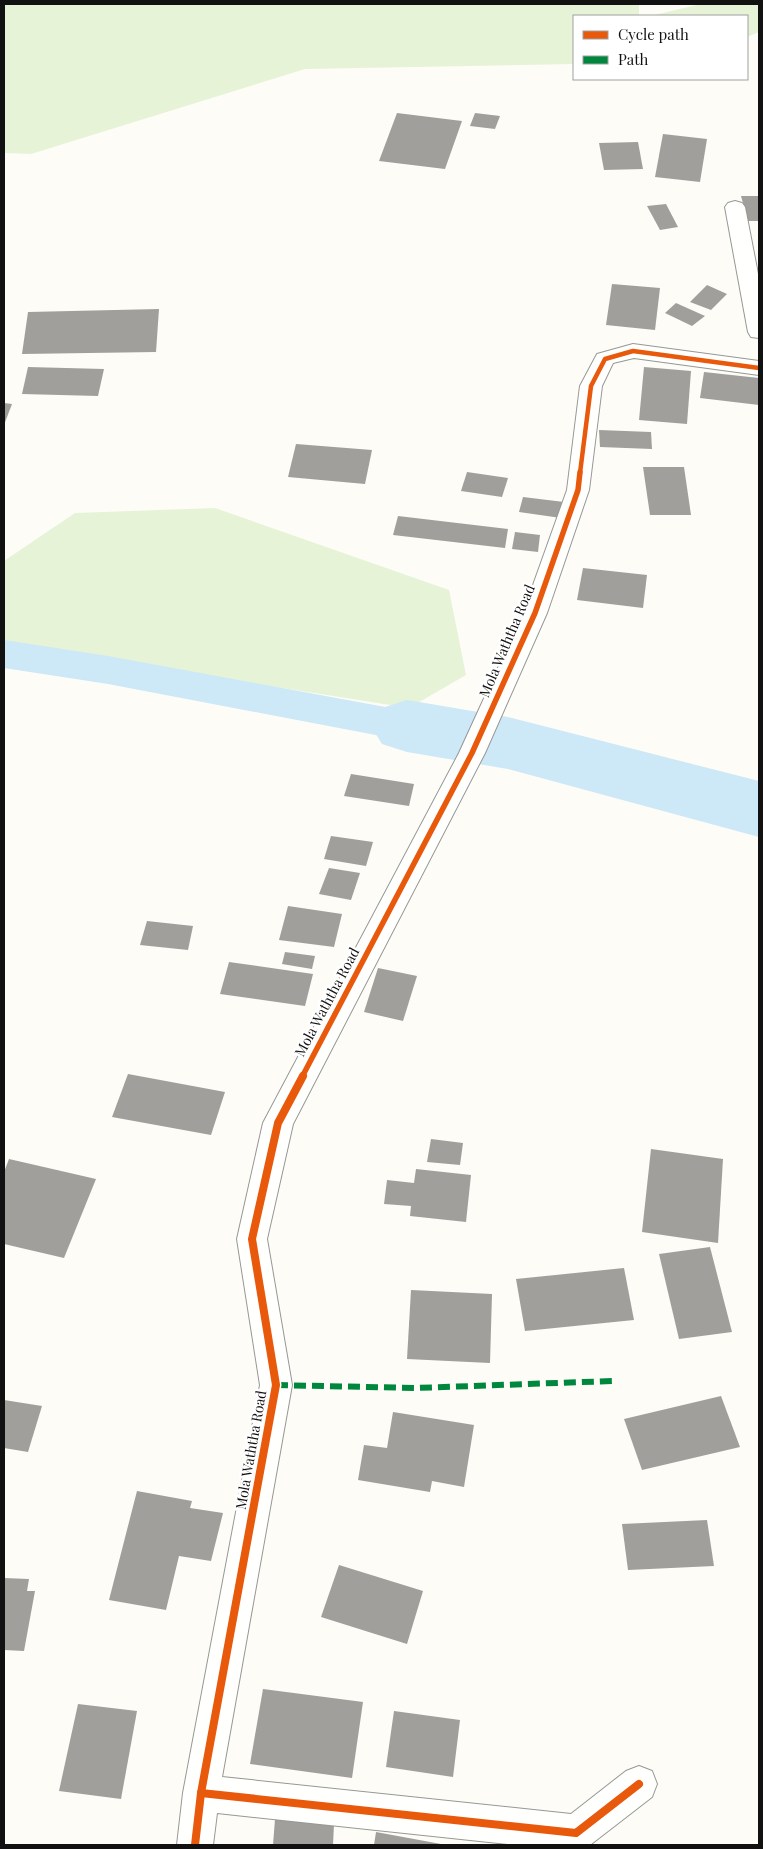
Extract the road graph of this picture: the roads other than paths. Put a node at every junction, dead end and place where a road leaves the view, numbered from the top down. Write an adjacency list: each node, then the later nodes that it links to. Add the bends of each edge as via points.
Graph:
1 (735, 207): 2 (street)
2 (759, 332)
3 (759, 368): 5 (street, Mola Waththa Road, via 634,351 604,359 591,386 578,490 535,613 478,739 278,1123 252,1239 276,1385)
4 (639, 1784): 5 (street, via 576,1833)
5 (201, 1793): 6 (street, Mola Waththa Road)
6 (195, 1845)

